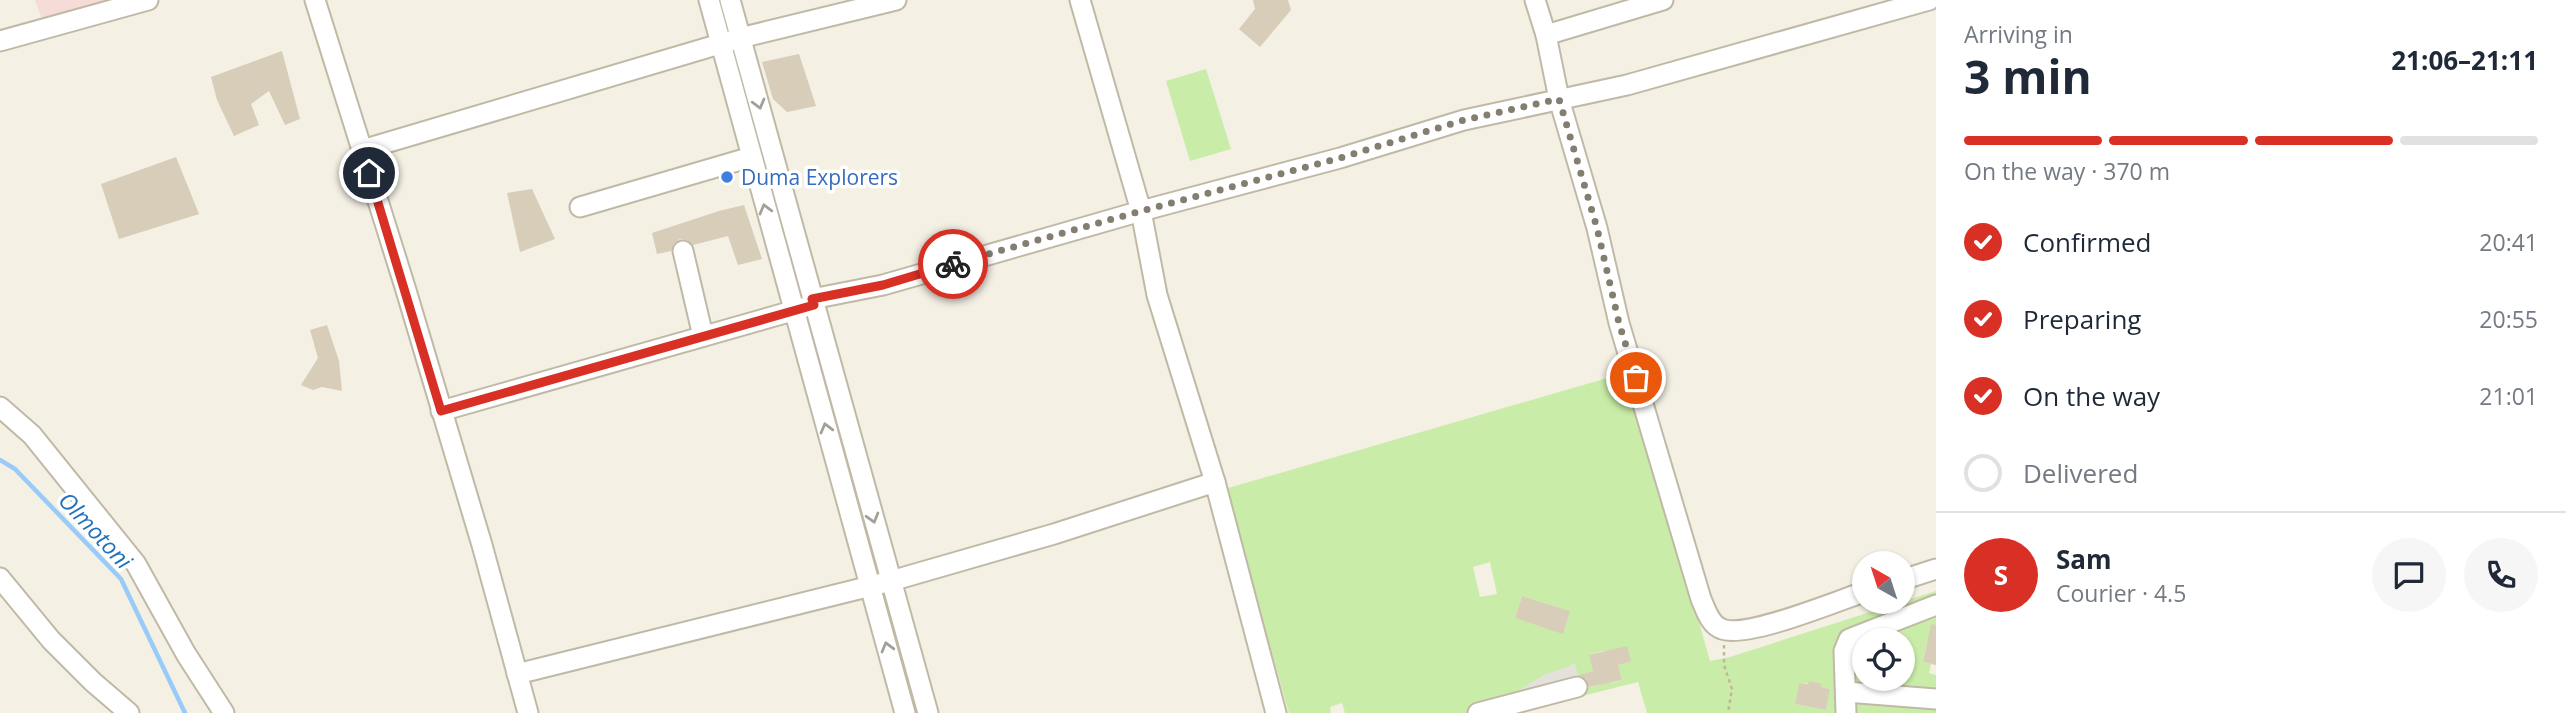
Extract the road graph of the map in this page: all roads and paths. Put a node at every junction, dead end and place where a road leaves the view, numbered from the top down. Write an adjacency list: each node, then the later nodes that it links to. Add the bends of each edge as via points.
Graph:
1 (148, 0): 13 (street)
2 (315, 0): 16 (street)
3 (709, 0): 14 (street)
4 (730, 0): 12 (street)
5 (896, 0): 12 (street)
6 (1080, 0): 19 (street)
7 (1535, 0): 11 (street)
8 (1663, 0): 10 (street)
9 (1921, 1): 15 (street, via 1627,85)
10 (1623, 6): 11 (street)
11 (1546, 35): 15 (street)
12 (740, 38): 14 (street); 21 (street, one-way to 21)
13 (0, 41)
14 (721, 45): 16 (street); 17 (street)
15 (1559, 99): 19 (street, via 1464,120); 34 (street, via 1701,599 1716,626)
16 (362, 150): 25 (street)
17 (751, 157): 18 (street); 22 (street, one-way to 17)
18 (580, 207)
19 (1141, 211): 21 (street); 26 (street, via 1157,295)
20 (683, 251): 23 (street)
21 (813, 302): 22 (street); 30 (street, one-way to 30)
22 (794, 311): 23 (street); 31 (street, one-way to 22)
23 (703, 336): 25 (street)
24 (0, 407): 40 (street, via 32,435 136,564)
25 (441, 411): 35 (street)
26 (1215, 482): 30 (street); 44 (street)
27 (1936, 569): 28 (street)
28 (1915, 576)
29 (0, 578): 39 (street, via 51,640)
30 (891, 581): 31 (street); 43 (street)
31 (870, 586): 35 (street); 42 (street, one-way to 31)
32 (1852, 596): 34 (street, via 1761,626)
33 (1936, 605): 37 (street, via 1849,639 1844,651)
34 (1725, 631): 46 (path, via 1724,665 1733,694)
35 (517, 674): 41 (street)
36 (1577, 687): 45 (street)
37 (1846, 692): 38 (street); 47 (street)
38 (1936, 699)
39 (129, 713)
40 (224, 713)
41 (528, 713)
42 (905, 713)
43 (928, 713)
44 (1276, 713)
45 (1478, 713)
46 (1728, 713)
47 (1846, 713)

